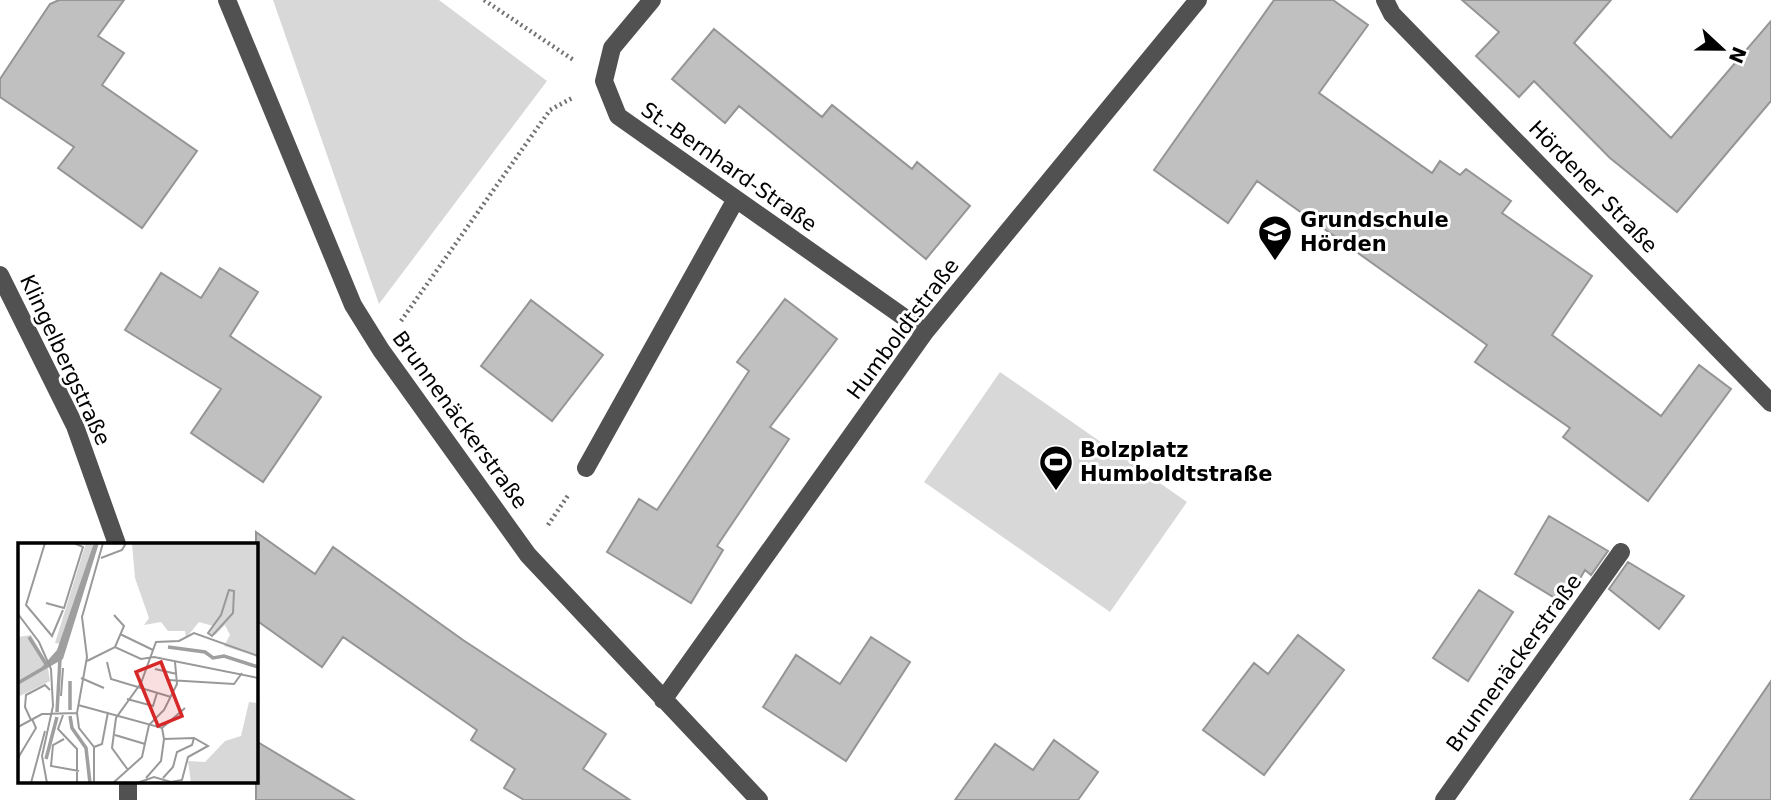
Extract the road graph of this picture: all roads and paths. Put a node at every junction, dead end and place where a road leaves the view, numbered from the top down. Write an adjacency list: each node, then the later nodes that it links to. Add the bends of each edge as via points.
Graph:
1 (227, 0): 10 (street, Brunnenäckerstraße, via 353,305)
2 (484, 0): 6 (path)
3 (652, 0): 6 (street, via 612,48)
4 (1198, 0): 9 (street, Humboldtstraße)
5 (1385, 0): 11 (street, Hördener Straße, via 1392,14)
6 (604, 80): 7 (street, St.-Bernhard-Straße, via 618,116); 10 (path, via 550,110)
7 (736, 199): 9 (street, St.-Bernhard-Straße); 12 (street)
8 (0, 275): 13 (street, Klingelbergstraße, via 75,426)
9 (925, 332): 16 (street, Humboldtstraße)
10 (381, 350): 15 (street, Brunnenäckerstraße)
11 (1771, 403)
12 (586, 468): 15 (path)
13 (117, 543)
14 (1621, 552): 20 (street, Brunnenäckerstraße)
15 (528, 555): 16 (street, Brunnenäckerstraße)
16 (663, 699): 19 (street, Brunnenäckerstraße)
17 (128, 782): 18 (street)
18 (128, 800)
19 (759, 800)
20 (1444, 800)

